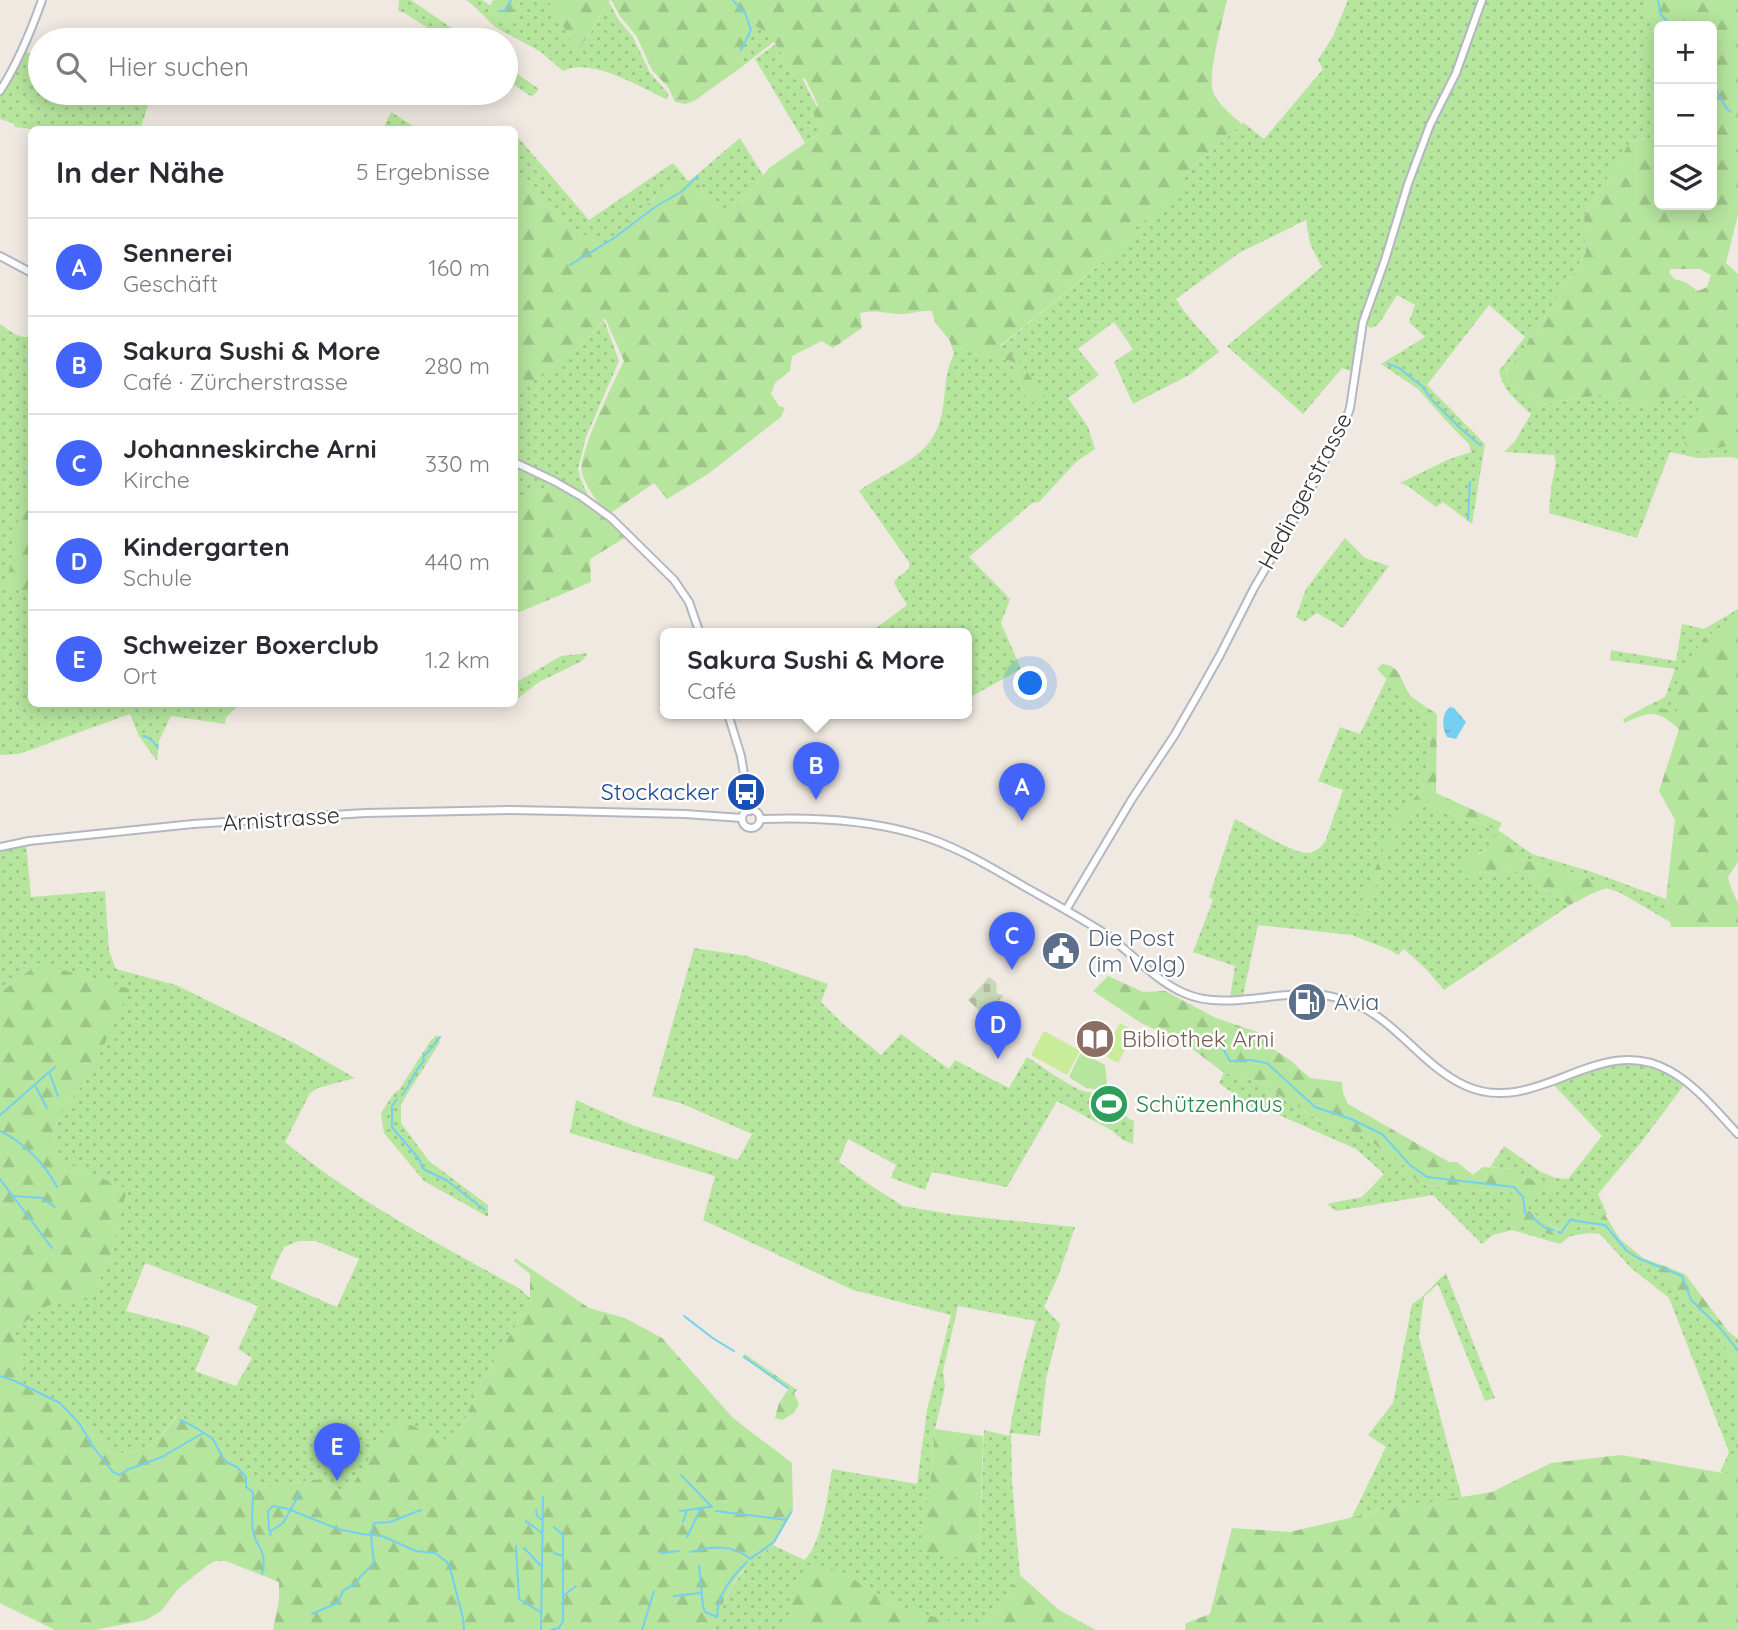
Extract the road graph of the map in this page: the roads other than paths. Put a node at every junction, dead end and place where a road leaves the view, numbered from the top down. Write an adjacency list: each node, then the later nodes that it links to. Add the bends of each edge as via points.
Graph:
1 (42, 0): 3 (street)
2 (1482, 0): 15 (street, Hedingerstrasse, via 1408,184 1363,322 1347,417 1192,705)
3 (32, 28)
4 (28, 37): 5 (street)
5 (0, 91)
6 (0, 256): 7 (street)
7 (28, 271)
8 (518, 463): 9 (street, via 611,518 663,567 689,602)
9 (698, 628)
10 (730, 719): 11 (street)
11 (750, 811): 12 (street); 13 (street)
12 (742, 818): 13 (street, via 751,828); 14 (street, Arnistrasse, via 562,811 365,813 193,824)
13 (760, 819): 15 (street, via 838,820 915,833 970,856)
14 (0, 847)
15 (1066, 910): 16 (street, via 1104,933 1167,984 1195,998 1310,994 1341,999 1382,1019 1453,1079 1490,1093 1525,1091 1618,1059 1644,1060 1689,1084)
16 (1738, 1134)

